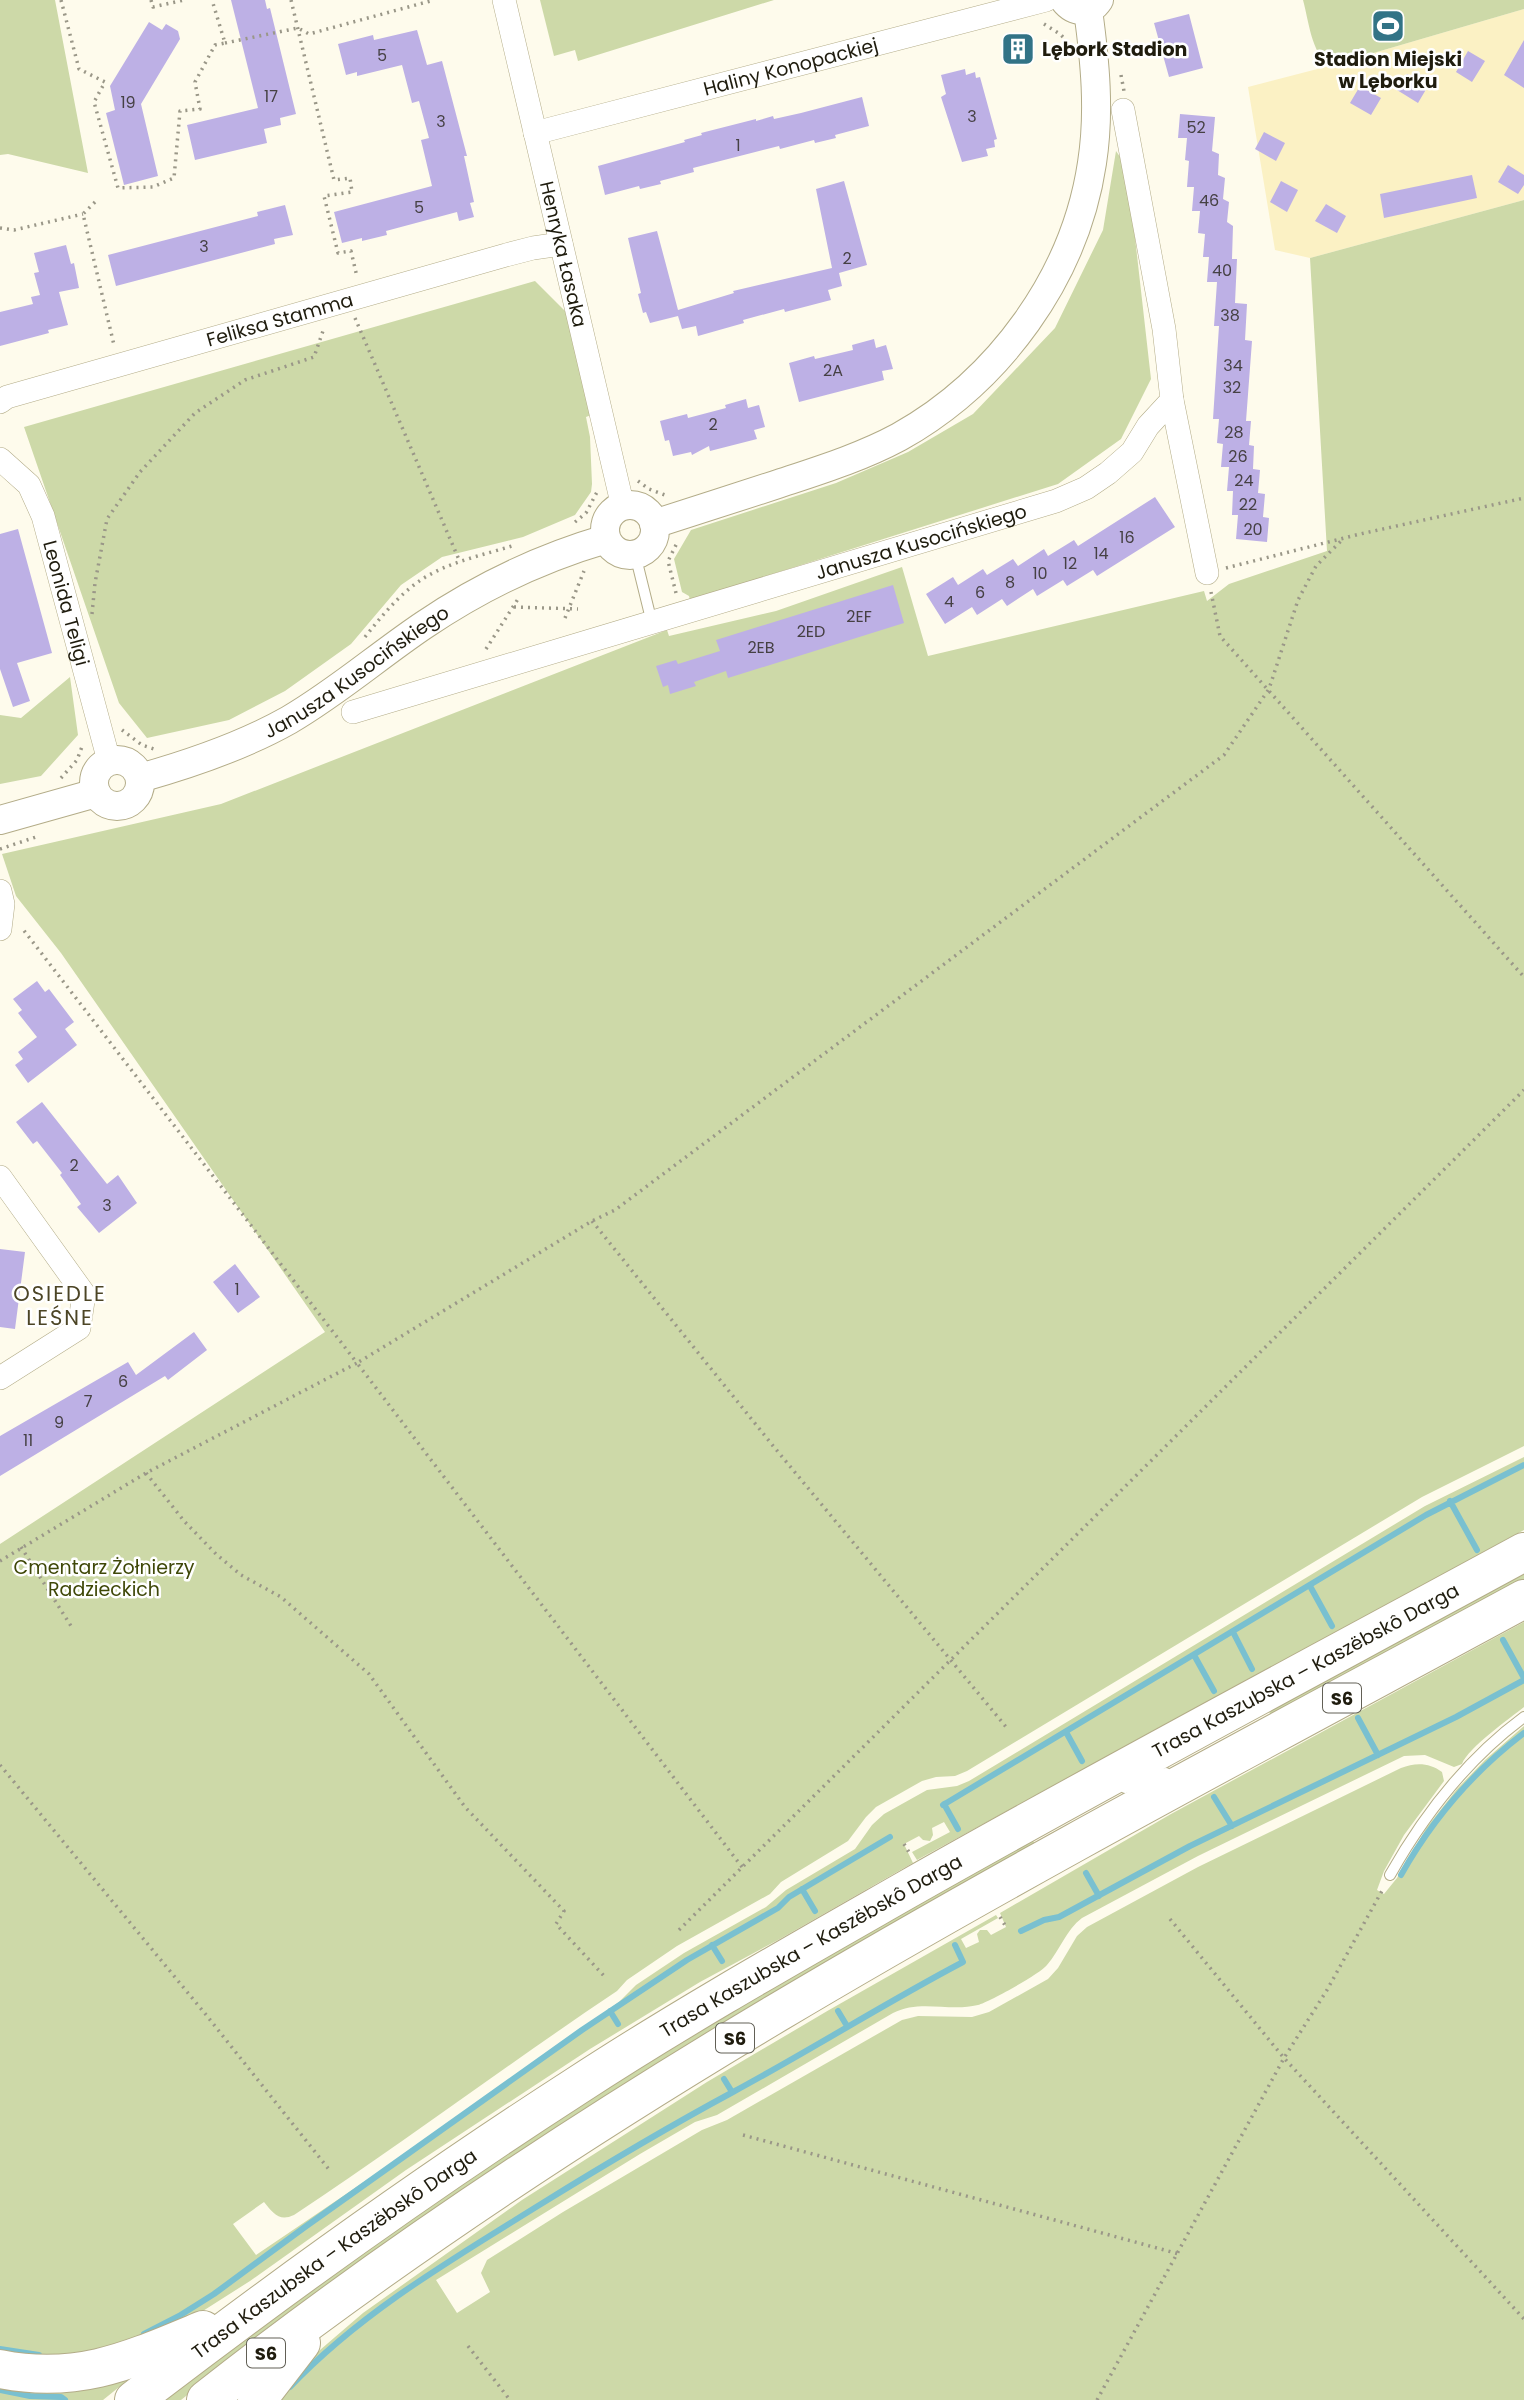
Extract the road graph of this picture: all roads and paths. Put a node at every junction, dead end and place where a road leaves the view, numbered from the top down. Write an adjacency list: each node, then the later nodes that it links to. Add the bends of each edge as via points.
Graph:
1 (61, 0): 11 (path, via 79,69 105,82 94,102 118,188 153,187 174,178 180,111 200,108 195,82 215,45)
2 (151, 0): 3 (path, via 153,7)
3 (184, 0)
4 (212, 0): 11 (path)
5 (291, 0): 10 (path)
6 (433, 0): 10 (path, via 309,34)
7 (504, 0): 14 (street, Henryka Łasaka)
8 (1040, 2): 12 (path, via 1038,23 1050,26); 14 (street, Haliny Konopackiej)
9 (1084, 3): 26 (street, via 1096,71 1092,164 1069,243 1052,281 1010,344 974,383 900,436 825,469)
10 (298, 28): 11 (path); 19 (path, via 334,180 350,178 352,192 324,196 338,253 351,251)
11 (225, 43)
12 (1072, 50)
13 (1123, 110): 21 (street, via 1164,329)
14 (535, 133): 18 (street, Henryka Łasaka)
15 (95, 202): 16 (path)
16 (83, 215): 17 (path, via 14,230); 20 (path)
17 (0, 228)
18 (561, 244): 19 (street, Feliksa Stamma); 24 (street, Henryka Łasaka)
19 (347, 300): 20 (street, Feliksa Stamma); 32 (path); 41 (path, via 314,357 245,380 195,413 140,472 107,519)
20 (119, 365): 22 (street, Feliksa Stamma)
21 (1172, 400): 34 (street); 39 (street, Janusza Kusocińskiego, via 1132,452 1086,488)
22 (0, 402)
23 (0, 459): 47 (street, Leonida Teligi, via 29,485 43,516)
24 (620, 494): 26 (street, via 651,517); 26 (path, via 636,477 649,489 671,495); 27 (path, via 598,486 586,513); 28 (street, via 606,522)
25 (1524, 498): 29 (path)
26 (666, 520): 31 (street, via 648,546); 39 (path, via 681,529 668,561 679,602)
27 (570, 524)
28 (606, 539): 31 (street, via 615,550); 49 (street, Janusza Kusocińskiego, via 483,588 287,721 226,749)
29 (1343, 539): 34 (path); 45 (path, via 1317,566 1298,600)
30 (520, 543): 32 (path)
31 (635, 554): 42 (lane)
32 (460, 562): 43 (path, via 410,588)
33 (585, 568): 37 (path)
34 (1207, 573): 45 (path, via 1220,636)
35 (520, 592): 36 (path)
36 (514, 607): 37 (path); 44 (path)
37 (568, 609): 38 (path); 40 (path)
38 (578, 610)
39 (687, 613): 42 (street, Janusza Kusocińskiego)
40 (565, 618)
41 (92, 620)
42 (652, 623): 46 (street, Janusza Kusocińskiego)
43 (357, 644)
44 (486, 649)
45 (1269, 689): 55 (path); 58 (path, via 1224,755 615,1210)
46 (353, 712)
47 (106, 747): 48 (path, via 121,728 142,745); 49 (street, via 136,769); 50 (path, via 83,740 72,767); 51 (street, via 95,774)
48 (161, 748)
49 (140, 778): 51 (street, via 140,787 129,803 110,805)
50 (52, 782)
51 (96, 793): 52 (street)
52 (0, 820)
53 (2, 897): 54 (street); 59 (path)
54 (0, 929)
55 (1524, 976)
56 (1524, 1090): 67 (path)
57 (0, 1177): 60 (street, via 84,1294 79,1328)
58 (592, 1221): 59 (path); 67 (path)
59 (357, 1363): 61 (path); 83 (path)
60 (0, 1378)
61 (146, 1473): 62 (path); 89 (path, via 216,1554 241,1575 281,1597 369,1674 465,1807 564,1911 556,1924)
62 (21, 1547): 64 (path); 66 (path)
63 (1524, 1552): 68 (highway, Trasa Kaszubska – Kaszëbskô Darga / S6)
64 (0, 1561)
65 (1524, 1599): 71 (highway, Trasa Kaszubska – Kaszëbskô Darga / S6)
66 (71, 1626)
67 (950, 1661): 70 (path); 83 (path)
68 (1257, 1696): 72 (lane); 81 (highway, Trasa Kaszubska – Kaszëbskô Darga / S6)
69 (1524, 1717): 84 (lane, via 1449,1787)
70 (1007, 1728)
71 (1278, 1733): 73 (lane); 82 (highway, Trasa Kaszubska – Kaszëbskô Darga / S6)
72 (1193, 1745)
73 (1201, 1760)
74 (0, 1765): 92 (path)
75 (1174, 1766): 76 (lane)
76 (1151, 1778): 77 (lane); 79 (lane)
77 (1112, 1792)
78 (1087, 1801): 81 (lane)
79 (1119, 1803)
80 (1108, 1811): 82 (lane)
81 (1024, 1824): 95 (highway, Trasa Kaszubska – Kaszëbskô Darga / S6, via 764,1971 576,2086)
82 (1044, 1861): 94 (highway, Trasa Kaszubska – Kaszëbskô Darga / S6, via 784,2008 599,2121 445,2223)
83 (742, 1867): 88 (path)
84 (1390, 1875): 90 (path)
85 (999, 1913): 87 (path)
86 (1170, 1919): 90 (path)
87 (1006, 1927)
88 (679, 1930)
89 (605, 1976)
90 (1284, 2058): 93 (path); 96 (path)
91 (743, 2135): 93 (path)
92 (331, 2172)
93 (1179, 2254): 103 (path)
94 (328, 2308): 100 (highway, Trasa Kaszubska – Kaszëbskô Darga / S6); 101 (highway)
95 (250, 2310): 98 (highway, via 107,2367 65,2374); 99 (highway, Trasa Kaszubska – Kaszëbskô Darga / S6)
96 (1524, 2319)
97 (468, 2346): 102 (path)
98 (0, 2369)
99 (134, 2400)
100 (206, 2400)
101 (257, 2400)
102 (510, 2400)
103 (1097, 2400)

